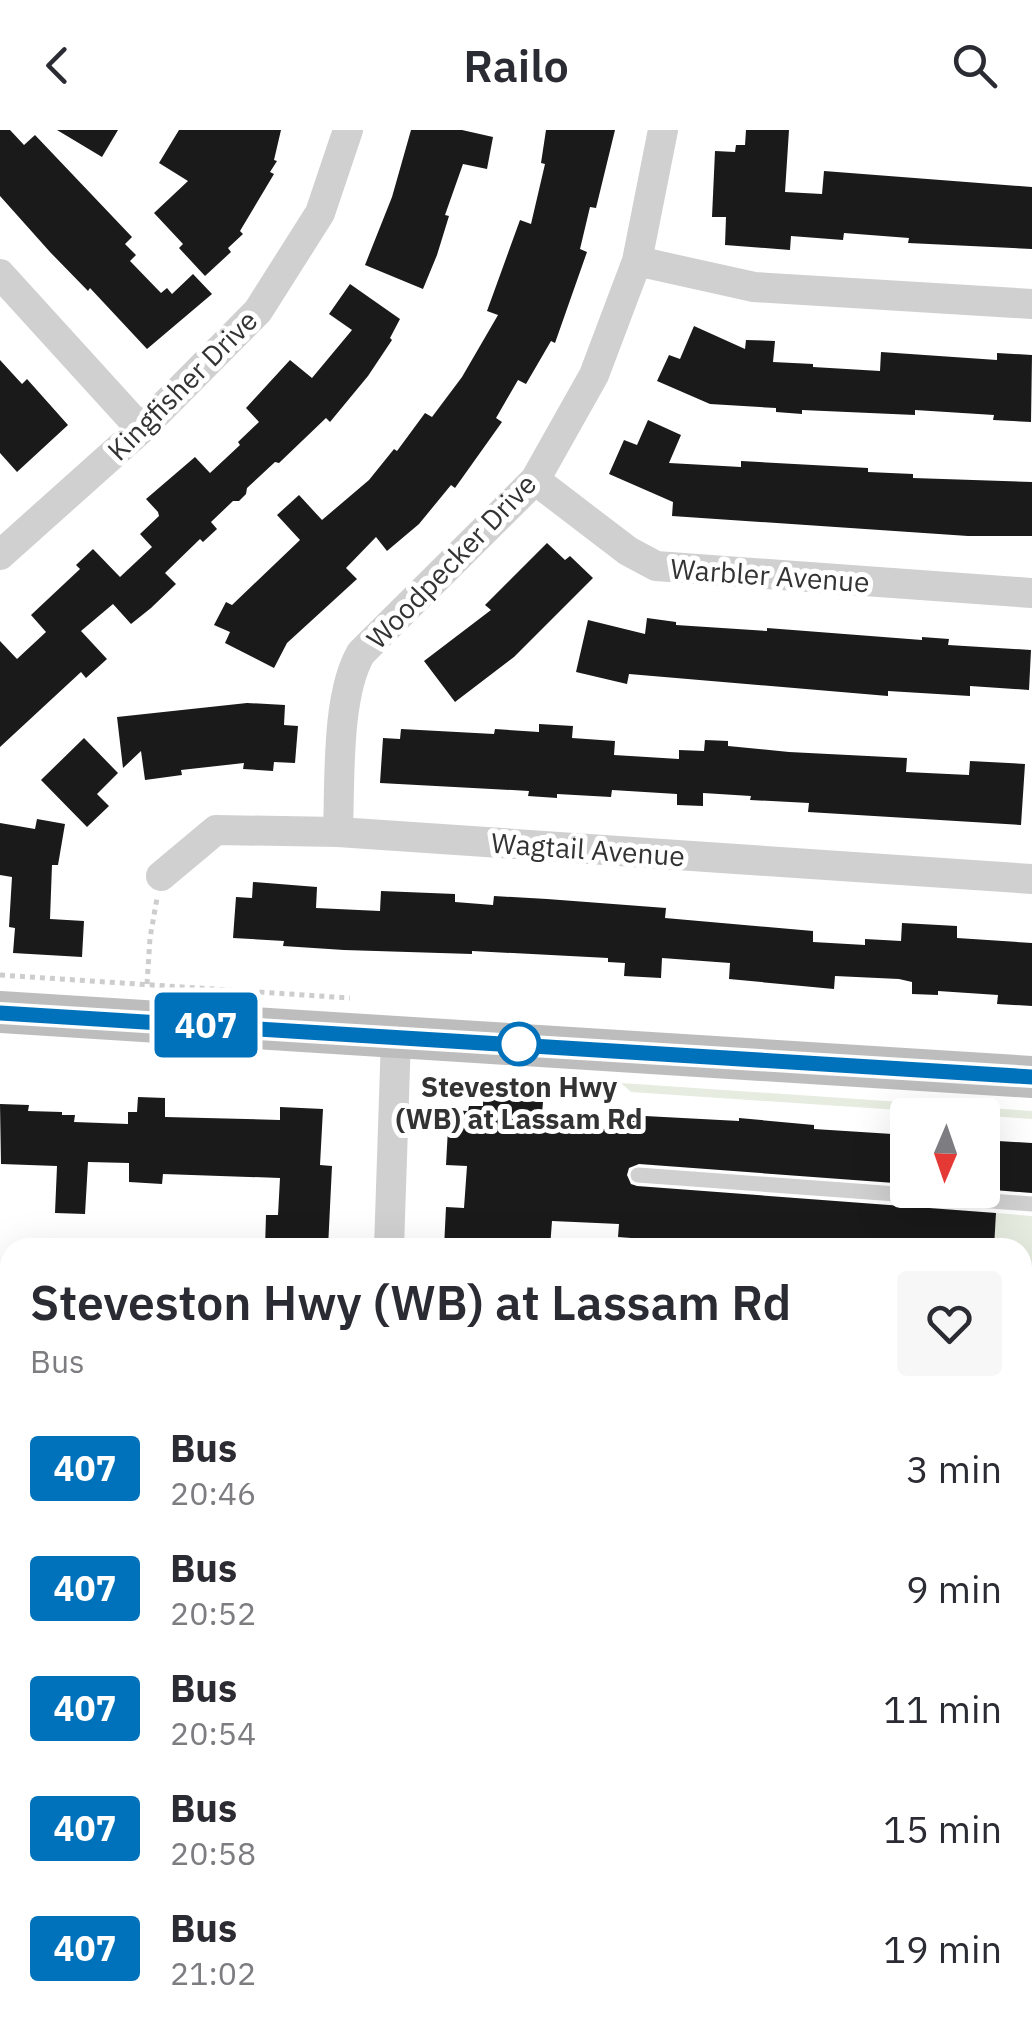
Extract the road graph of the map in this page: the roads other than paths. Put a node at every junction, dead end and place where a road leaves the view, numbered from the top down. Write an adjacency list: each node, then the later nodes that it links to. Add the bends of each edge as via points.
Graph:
1 (348, 130): 6 (street, Kingfisher Drive, via 320,213 258,311)
2 (664, 130): 3 (street, Woodpecker Drive)
3 (637, 262): 5 (street, via 754,287); 7 (street, Woodpecker Drive, via 594,375)
4 (0, 274): 6 (street)
5 (1032, 304)
6 (141, 429): 8 (street, Kingfisher Drive)
7 (535, 480): 9 (street, Warbler Avenue, via 656,566); 10 (street, Woodpecker Drive, via 350,672)
8 (0, 555)
9 (1032, 593)
10 (338, 832): 11 (street, Wagtail Avenue, via 216,830); 12 (street, Wagtail Avenue)
11 (161, 876)
12 (1032, 879)
13 (0, 1012): 14 (main road)
14 (396, 1037): 15 (main road); 18 (street)
15 (1032, 1077)
16 (638, 1175): 17 (lane)
17 (1032, 1204)
18 (388, 1238)

